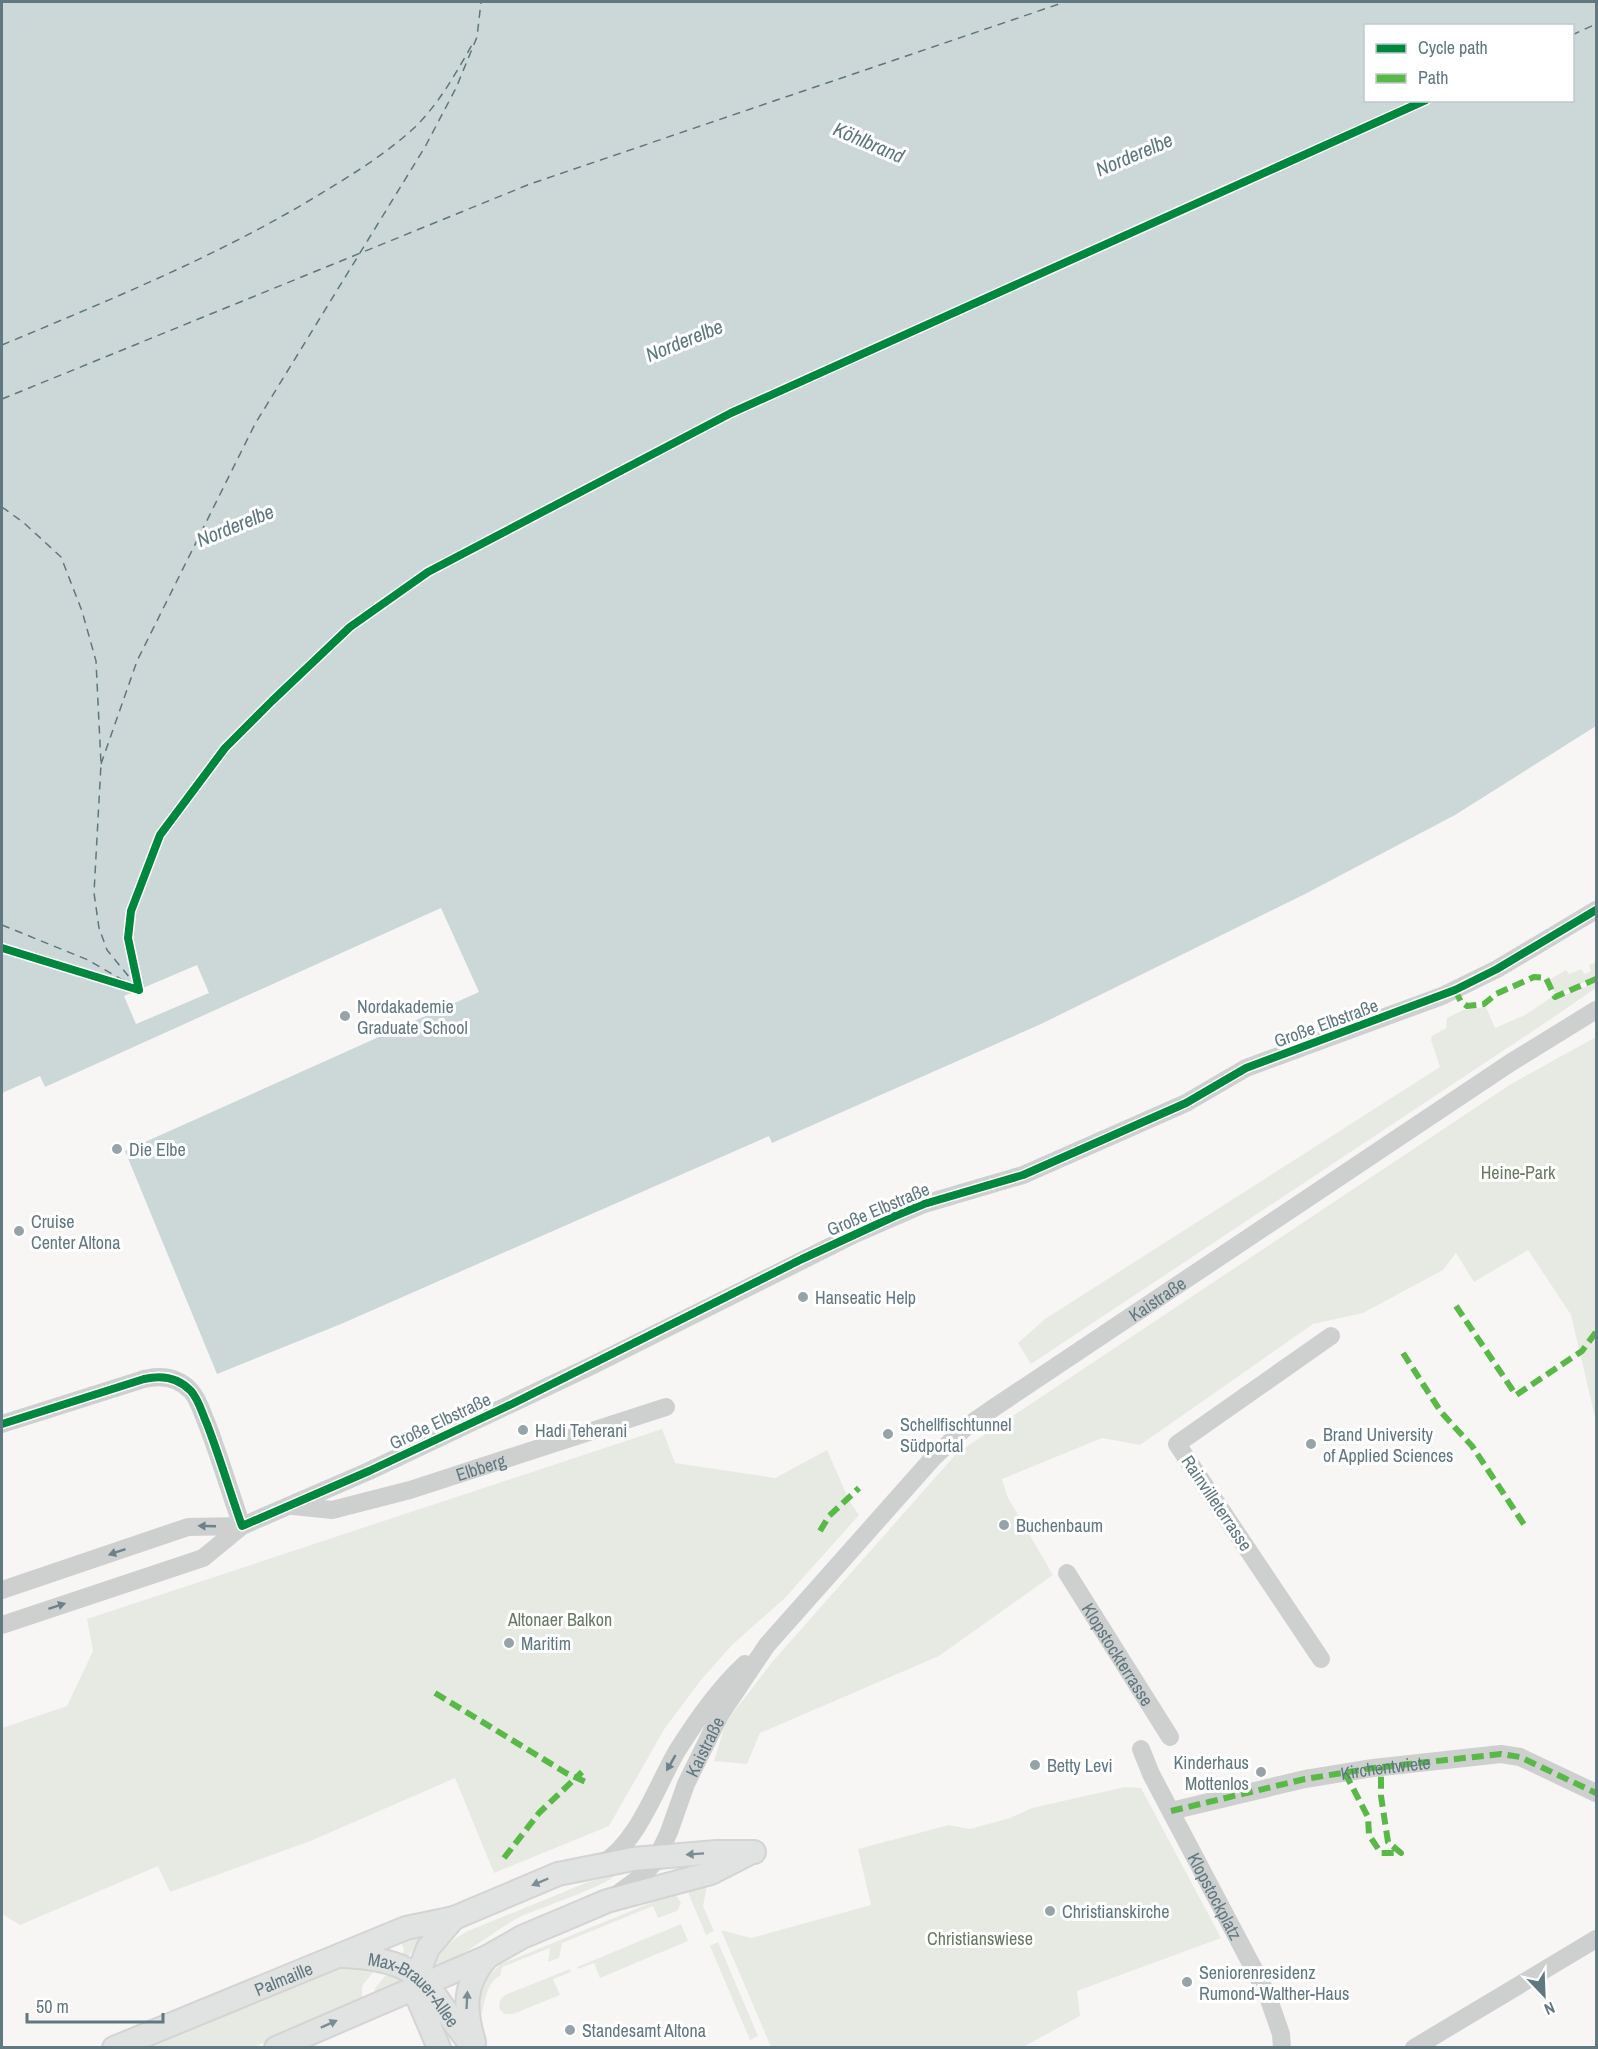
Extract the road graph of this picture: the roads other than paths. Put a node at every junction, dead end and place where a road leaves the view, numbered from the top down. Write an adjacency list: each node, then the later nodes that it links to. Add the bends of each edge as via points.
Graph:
1 (1596, 910): 6 (street, Große Elbstraße, via 1455,990 1245,1068 1192,1100 1023,1174 895,1216 580,1372)
2 (1596, 1010): 11 (street, Kaistraße, via 1510,1063 966,1427 933,1458)
3 (1331, 1336): 12 (street, Rainvilleterrasse, via 1177,1444)
4 (666, 1407): 6 (street, Elbberg, via 410,1490 332,1510)
5 (2, 1424): 7 (street, via 144,1378 162,1376 178,1381 197,1401)
6 (291, 1506): 7 (street, Große Elbstraße)
7 (242, 1526): 9 (street, Große Elbstraße, one-way to 9, via 188,1527); 10 (street, Große Elbstraße, one-way to 7, via 203,1558)
8 (1067, 1573): 13 (street, Klopstockterrasse)
9 (2, 1590)
10 (2, 1625)
11 (766, 1645): 17 (street, Kaistraße, one-way to 17, via 729,1679 702,1713); 18 (street, Kaistraße, via 720,1715)
12 (1321, 1659)
13 (1170, 1737)
14 (1141, 1749): 16 (street, Klopstockplatz)
15 (1596, 1793): 16 (street, Kirchentwiete, via 1520,1757 1502,1754 1305,1779)
16 (1172, 1811): 32 (street, Klopstockplatz, via 1267,1994)
17 (633, 1832): 19 (street, Kaistraße, via 618,1852); 20 (street, Kaistraße)
18 (657, 1856): 20 (main road, Palmaille); 21 (main road, Palmaille, one-way to 18, via 711,1873 754,1852)
19 (596, 1866): 20 (main road, Palmaille); 23 (main road, Palmaille, one-way to 23, via 558,1874)
20 (638, 1867): 21 (street, Palmaille, via 656,1881); 22 (street, Palmaille)
21 (678, 1882): 22 (main road, Palmaille)
22 (607, 1901): 26 (main road, Palmaille, via 522,1937)
23 (454, 1918): 25 (main road, Palmaille, via 406,1928); 27 (main road, Palmaille, via 434,1938)
24 (1596, 1939): 33 (street)
25 (340, 1955): 27 (main road, Max-Brauer-Allee, via 372,1957 404,1967); 28 (main road, Palmaille)
26 (487, 1957): 27 (main road, Palmaille); 31 (main road, Max-Brauer-Allee, one-way to 26, via 465,2003 471,1980)
27 (418, 1981): 29 (main road, Palmaille, one-way to 27); 30 (main road, Max-Brauer-Allee); 31 (main road, Max-Brauer-Allee)
28 (114, 2048)
29 (276, 2048)
30 (439, 2048)
31 (475, 2048)
32 (1282, 2048)
33 (1414, 2048)

